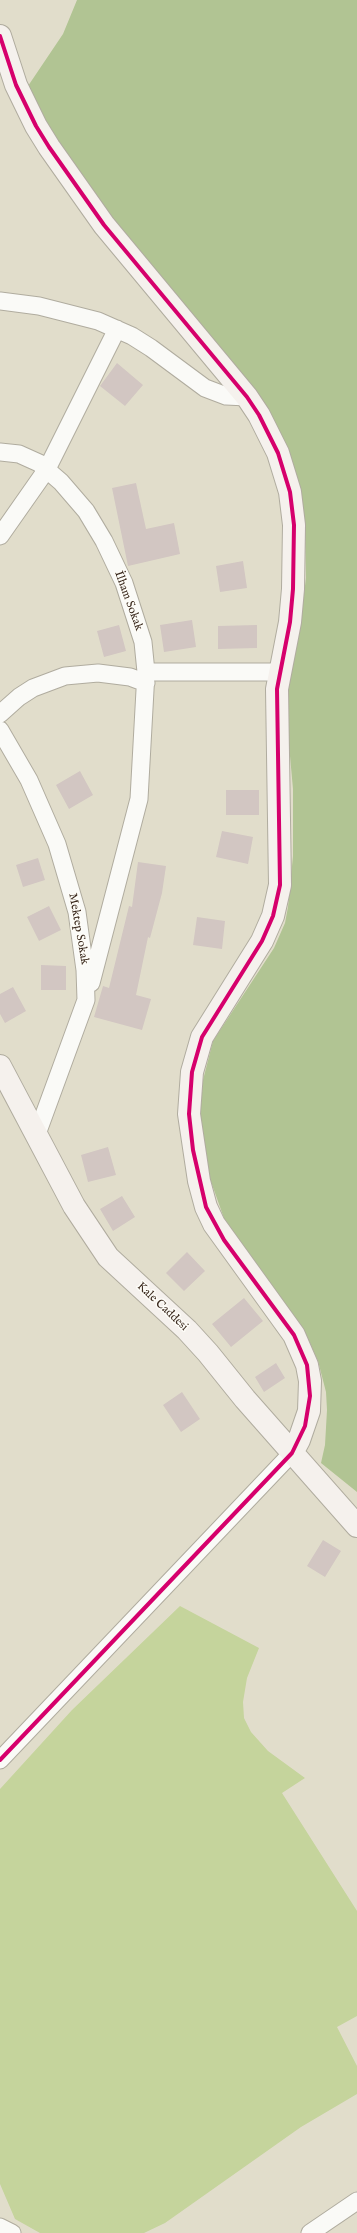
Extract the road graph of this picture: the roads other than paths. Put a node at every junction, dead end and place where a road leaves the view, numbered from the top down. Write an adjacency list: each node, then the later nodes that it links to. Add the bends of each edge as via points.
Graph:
1 (0, 36): 4 (street, via 16,85 49,147 104,225)
2 (0, 301): 3 (street, via 80,316)
3 (117, 329): 4 (street, via 151,348 206,388 226,396); 6 (street)
4 (247, 397): 8 (street, via 278,453 290,492 293,512 293,589)
5 (0, 452): 6 (street, İlham Sokak, via 24,456)
6 (47, 469): 7 (street); 9 (street, İlham Sokak, via 78,501 104,541 134,612 143,642)
7 (0, 536)
8 (281, 672): 9 (street); 15 (street, via 277,689 282,868 277,903 262,940 202,1037 194,1061 190,1132 198,1181 214,1224 294,1335 307,1365 310,1381 309,1411 300,1440)
9 (146, 677): 10 (street, via 103,673 65,676 33,688); 12 (street, İlham Sokak, via 139,799)
10 (0, 714)
11 (0, 730): 12 (street, Mektep Sokak, via 44,812 68,878 82,941)
12 (86, 1000): 14 (street, Mektep Sokak)
13 (0, 1066): 14 (street, Kale Caddesi)
14 (37, 1134): 15 (street, Kale Caddesi, via 74,1206 108,1257 187,1330)
15 (292, 1453): 16 (street, Kale Caddesi); 17 (street)
16 (357, 1526)
17 (0, 1760)
18 (357, 2201): 21 (street)
19 (0, 2227): 20 (street)
20 (12, 2233)
21 (310, 2233)

